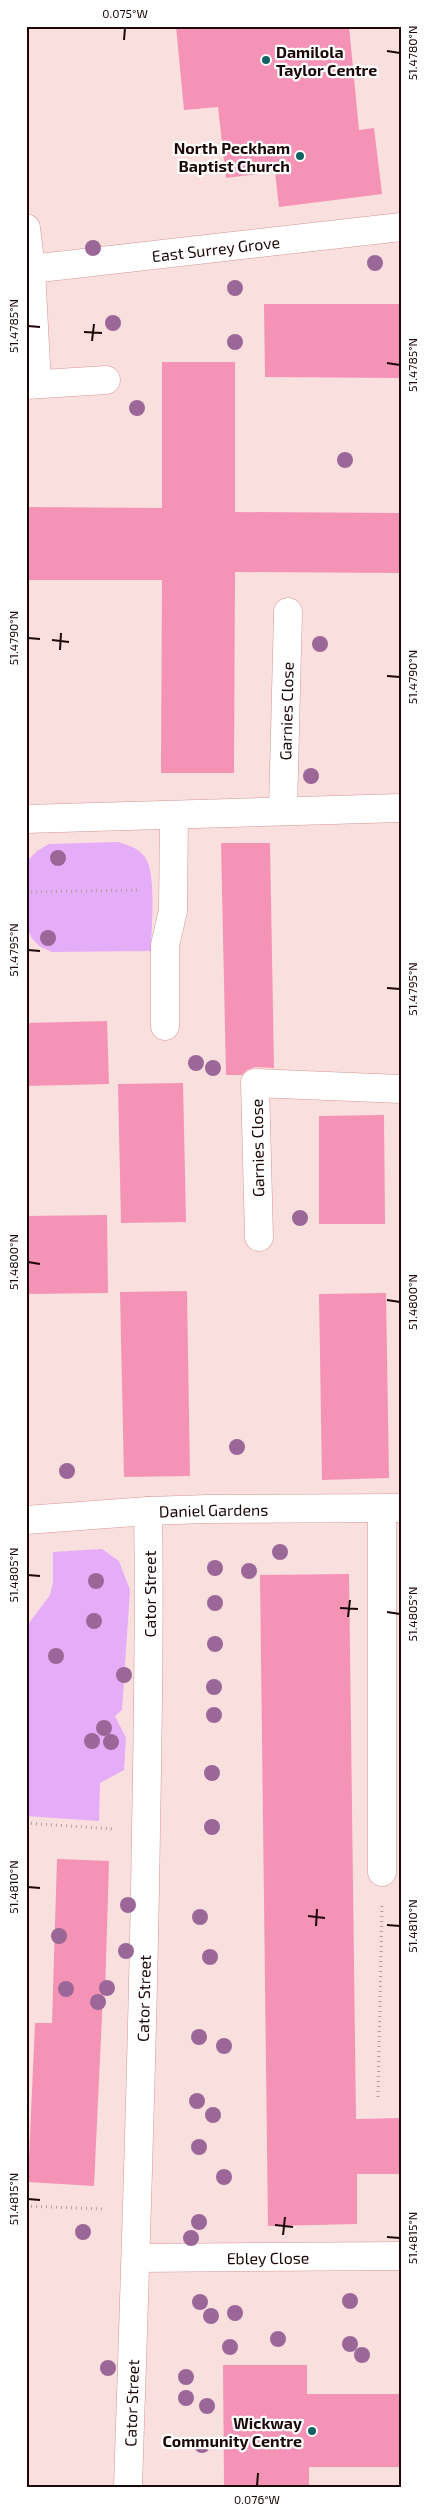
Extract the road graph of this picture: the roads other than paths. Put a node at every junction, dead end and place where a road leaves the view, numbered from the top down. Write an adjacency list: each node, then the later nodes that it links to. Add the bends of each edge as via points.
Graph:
1 (26, 228): 3 (street)
2 (401, 228): 3 (street, East Surrey Grove)
3 (31, 269): 5 (street)
4 (106, 380): 5 (street)
5 (32, 385)
6 (288, 612): 8 (street, Garnies Close)
7 (401, 808): 8 (street)
8 (283, 811): 9 (street)
9 (174, 815): 10 (street); 11 (street, via 173,911 165,945)
10 (26, 820)
11 (165, 1026)
12 (401, 1089): 13 (street, Garnies Close, via 256,1083)
13 (259, 1238)
14 (391, 1509): 15 (street, Daniel Gardens); 17 (street)
15 (148, 1510): 16 (street, Daniel Gardens); 19 (street, Cator Street, via 150,1618)
16 (26, 1520)
17 (382, 1872)
18 (401, 2256): 19 (street, Ebley Close)
19 (137, 2258): 20 (street, Cator Street)
20 (128, 2487)

